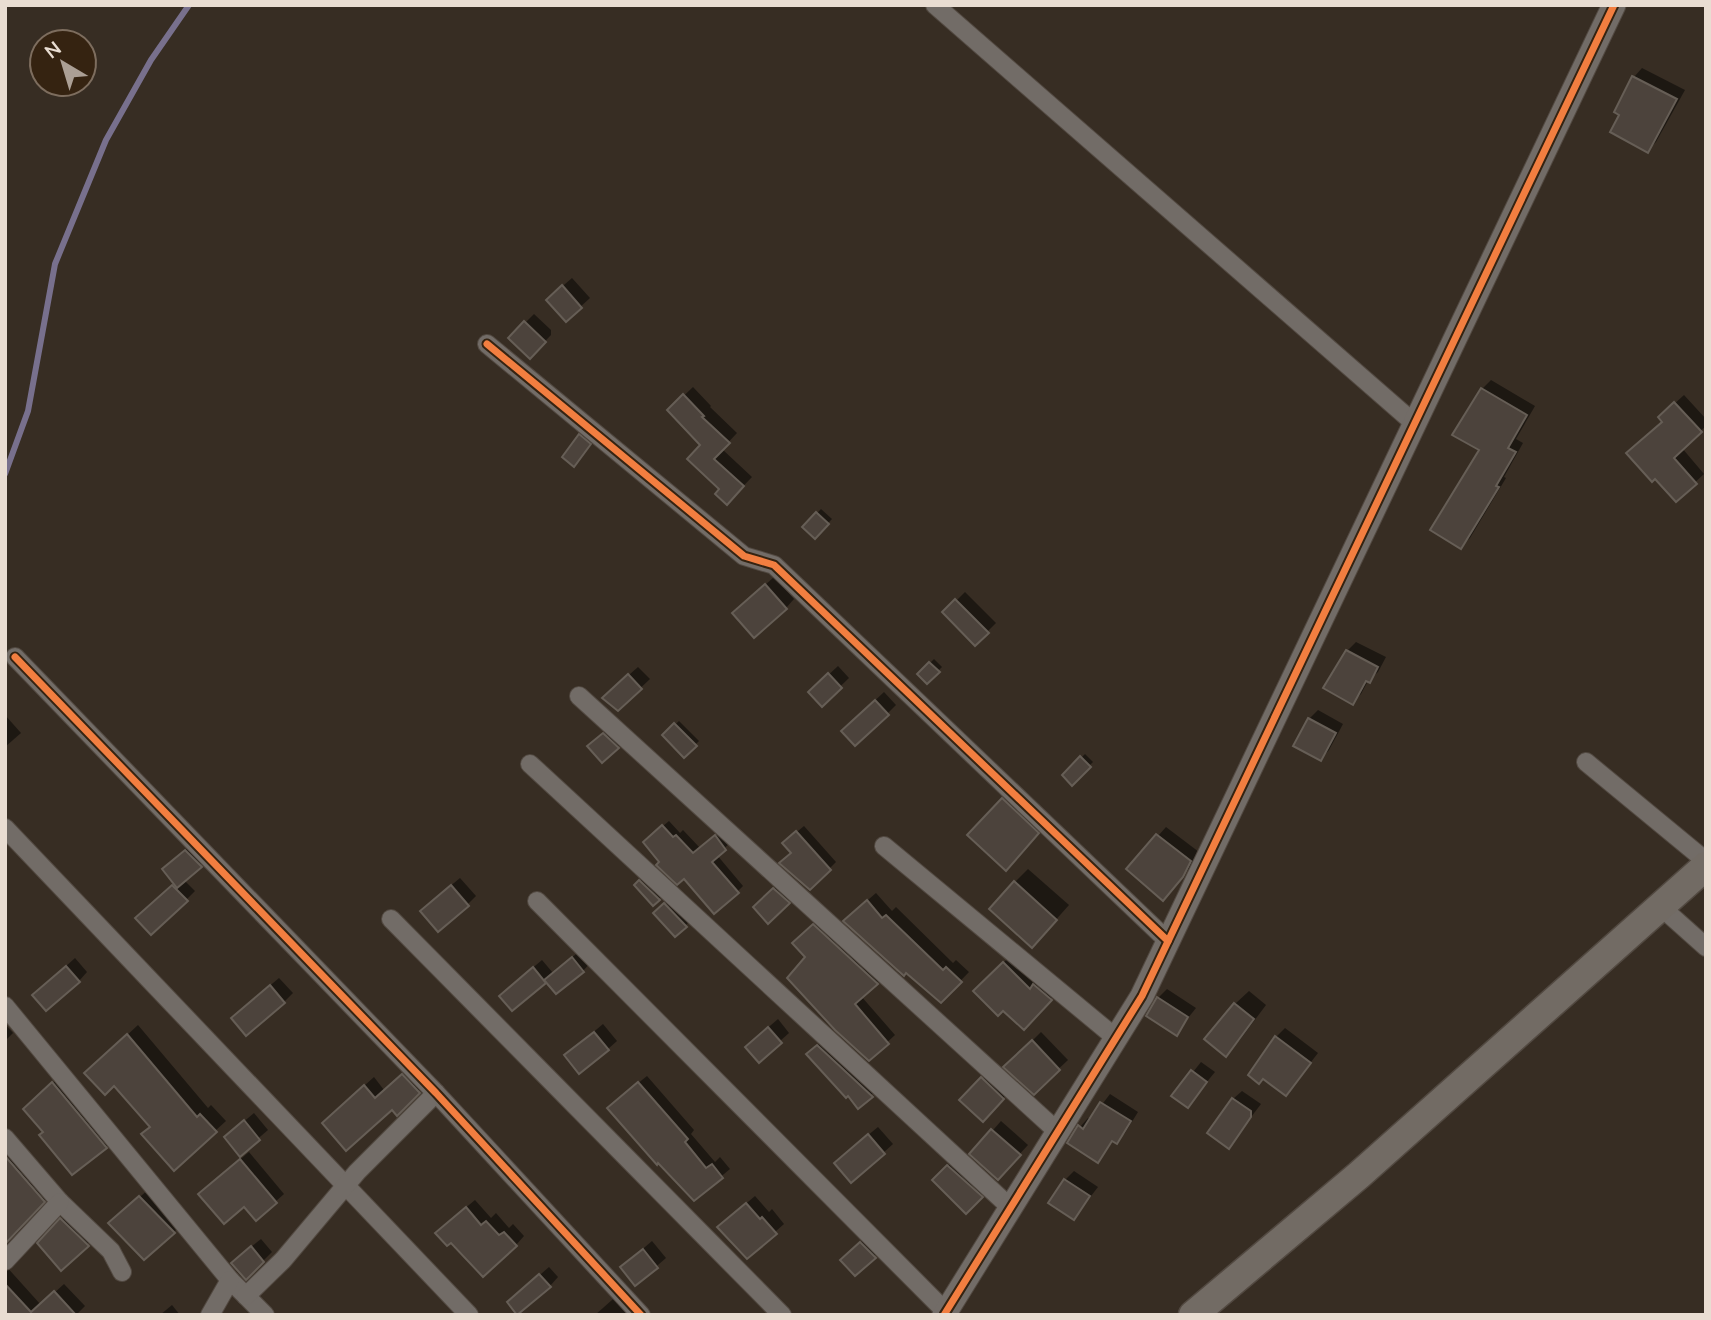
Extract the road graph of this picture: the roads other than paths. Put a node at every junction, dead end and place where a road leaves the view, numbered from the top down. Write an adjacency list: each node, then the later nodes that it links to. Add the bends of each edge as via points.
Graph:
1 (935, 5): 4 (street)
2 (1614, 5): 4 (street)
3 (486, 344): 15 (street, via 744,556 774,565)
4 (1414, 423): 15 (street)
5 (15, 657): 19 (street)
6 (579, 696): 20 (street)
7 (1586, 762): 11 (street)
8 (530, 764): 24 (street)
9 (5, 828): 22 (street)
10 (884, 846): 18 (street)
11 (1706, 863): 13 (main road)
12 (537, 901): 29 (street)
13 (1660, 906): 16 (street); 35 (main road, via 1359,1175)
14 (391, 919): 34 (street)
15 (1168, 942): 18 (street)
16 (1706, 947)
17 (5, 1006): 27 (street)
18 (1116, 1038): 20 (street)
19 (436, 1093): 22 (street); 33 (street)
20 (1058, 1132): 24 (street)
21 (5, 1138): 23 (street)
22 (346, 1185): 28 (street); 32 (street)
23 (60, 1202): 25 (street); 26 (street, via 111,1251)
24 (1011, 1208): 29 (street)
25 (5, 1261)
26 (122, 1272)
27 (230, 1280): 28 (street); 30 (street)
28 (246, 1296): 31 (street)
29 (945, 1313)
30 (210, 1315)
31 (265, 1315)
32 (469, 1315)
33 (641, 1315)
34 (782, 1315)
35 (1193, 1315)

